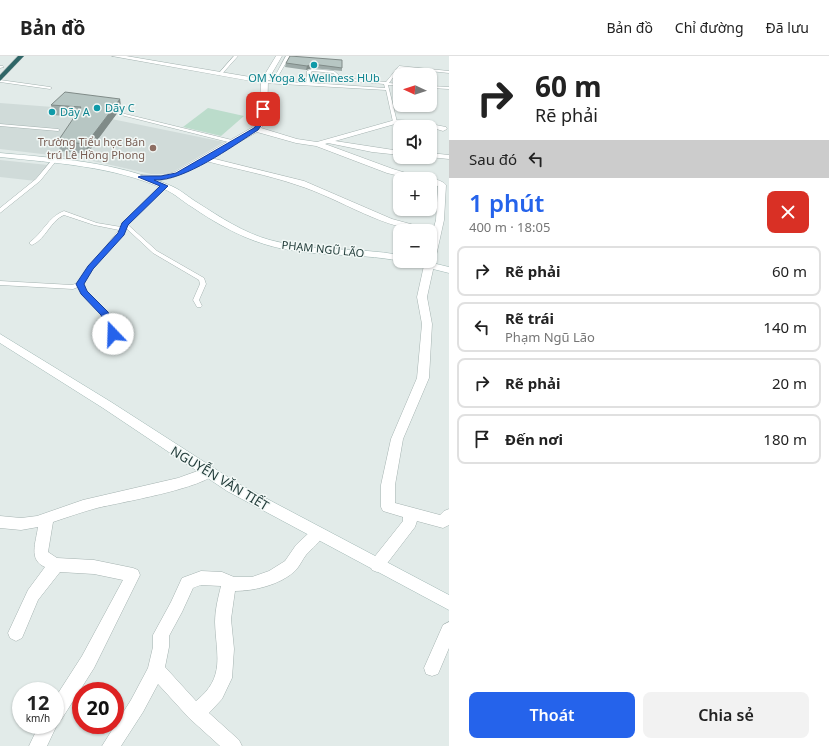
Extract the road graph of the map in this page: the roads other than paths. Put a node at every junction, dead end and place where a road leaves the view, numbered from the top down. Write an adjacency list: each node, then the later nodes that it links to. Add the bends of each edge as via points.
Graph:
1 (11, 56): 8 (highway)
2 (21, 56): 12 (highway)
3 (115, 56): 11 (street)
4 (236, 56): 11 (lane)
5 (276, 56): 6 (lane)
6 (279, 56): 13 (street)
7 (288, 56): 13 (lane, via 276,77)
8 (1, 68)
9 (329, 71): 14 (lane, via 341,79); 16 (lane, via 309,71); 17 (lane)
10 (449, 72): 14 (lane, via 399,67)
11 (220, 74): 13 (street)
12 (0, 80): 19 (lane)
13 (265, 81): 16 (lane); 27 (street, via 262,120)
14 (387, 84): 15 (lane); 21 (lane)
15 (393, 84)
16 (309, 85): 17 (lane)
17 (330, 86): 21 (lane)
18 (437, 87): 20 (lane)
19 (50, 88)
20 (449, 88)
21 (388, 89): 23 (lane)
22 (122, 114): 30 (lane)
23 (395, 120)
24 (393, 123): 31 (street)
25 (0, 125): 29 (lane)
26 (437, 128): 28 (street)
27 (256, 129): 30 (street); 32 (street, via 296,141)
28 (443, 129)
29 (58, 130)
30 (234, 142): 37 (street)
31 (328, 142): 32 (street); 33 (street)
32 (318, 144): 39 (street)
33 (393, 152)
34 (0, 155): 38 (street, PHẠM NGŨ LÃO)
35 (437, 156): 36 (street)
36 (449, 158)
37 (206, 159): 40 (street, via 178,174 161,178); 44 (street, via 301,183)
38 (54, 161): 40 (street, PHẠM NGŨ LÃO); 43 (lane, via 38,180)
39 (395, 172)
40 (141, 177): 42 (street, PHẠM NGŨ LÃO)
41 (437, 184): 45 (street, via 442,186 440,220)
42 (164, 186): 46 (lane); 48 (street, PHẠM NGŨ LÃO, via 232,227 270,243)
43 (0, 211)
44 (400, 224)
45 (437, 226)
46 (124, 227): 47 (lane, via 96,224 64,213 59,214 48,224 42,237); 53 (lane); 54 (lane, via 155,252 202,279 203,284 196,300)
47 (32, 243)
48 (393, 257)
49 (437, 265): 51 (street)
50 (429, 268): 58 (street, via 422,297 428,324 423,378 397,439 388,485 388,507)
51 (449, 270)
52 (0, 283): 53 (lane, via 73,287)
53 (80, 284): 55 (lane, via 84,292 105,314)
54 (199, 306)
55 (113, 334)
56 (0, 338): 57 (street, NGUYỄN VĂN TIẾT)
57 (209, 472): 60 (street, via 161,489 83,506); 62 (street, NGUYỄN VĂN TIẾT)
58 (410, 512): 59 (street, via 443,522); 64 (street, via 410,523)
59 (449, 515)
60 (47, 518): 61 (street, via 22,524); 63 (street, via 41,552 42,557)
61 (0, 522)
62 (318, 534): 64 (street, NGUYỄN VĂN TIẾT); 65 (street, via 301,550 290,566 274,576 252,584)
63 (56, 565): 68 (street, via 33,595); 71 (street, via 94,567 133,575 88,662)
64 (377, 565): 66 (street, NGUYỄN VĂN TIẾT)
65 (229, 582): 70 (street, via 202,578 187,583 161,635); 72 (street, via 222,626 226,649 220,690)
66 (449, 603)
67 (449, 630): 69 (street)
68 (16, 633)
69 (432, 668)
70 (156, 670): 72 (street); 75 (street)
71 (64, 700)
72 (195, 712): 76 (street)
73 (44, 734): 74 (street)
74 (38, 746)
75 (111, 746)
76 (233, 746)

